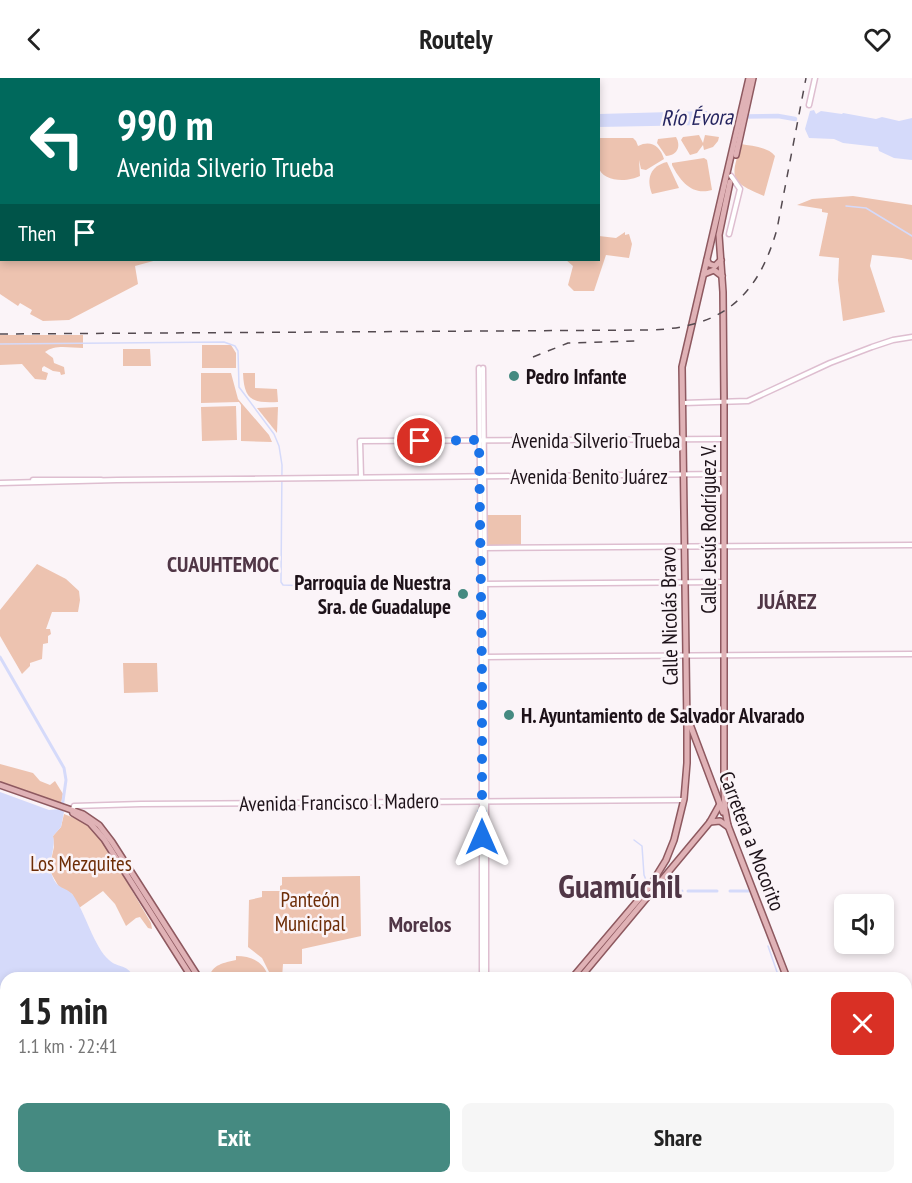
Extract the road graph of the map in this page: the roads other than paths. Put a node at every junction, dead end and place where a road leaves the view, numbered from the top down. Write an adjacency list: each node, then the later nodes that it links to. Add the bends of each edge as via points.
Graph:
1 (751, 78): 3 (main road)
2 (815, 78): 4 (street)
3 (748, 93): 5 (main road); 6 (main road)
4 (809, 105)
5 (731, 176): 6 (main road); 7 (street, via 740,189)
6 (726, 188): 8 (main road, Calle Jesús Rodríguez V., via 719,231); 9 (main road, Calle Nicolás Bravo)
7 (729, 234)
8 (721, 259): 9 (main road, via 714,266); 11 (main road, Calle Jesús Rodríguez V.)
9 (707, 260): 10 (main road, Calle Nicolás Bravo)
10 (704, 274): 11 (main road, via 716,271); 15 (main road, Calle Nicolás Bravo, via 682,367)
11 (723, 277): 14 (main road, Calle Jesús Rodríguez V.)
12 (912, 337): 14 (street, via 830,363 748,401)
13 (481, 368): 18 (street)
14 (724, 402): 15 (street); 17 (main road, Calle Jesús Rodríguez V.)
15 (682, 403): 16 (main road, Calle Nicolás Bravo)
16 (683, 439): 17 (street, Avenida Silverio Trueba); 18 (street, Avenida Silverio Trueba); 21 (main road, Calle Nicolás Bravo)
17 (724, 439): 19 (main road, Calle Jesús Rodríguez V.)
18 (482, 440): 20 (street); 22 (street, Avenida Silverio Trueba, via 360,441)
19 (725, 474): 21 (street, Avenida Benito Juárez); 26 (main road, Calle Jesús Rodríguez V.)
20 (482, 476): 21 (street, Avenida Benito Juárez); 22 (street, Avenida Benito Juárez); 27 (street)
21 (683, 476): 25 (main road, Calle Nicolás Bravo)
22 (361, 477): 23 (street, Avenida Benito Juárez)
23 (0, 482)
24 (912, 545): 26 (street)
25 (685, 546): 26 (street); 27 (street); 28 (main road, Calle Nicolás Bravo)
26 (725, 546): 29 (main road, Calle Jesús Rodríguez V.)
27 (483, 548): 30 (street)
28 (685, 582): 29 (street); 30 (street); 31 (main road, Calle Nicolás Bravo)
29 (725, 582): 32 (main road, Calle Jesús Rodríguez V.)
30 (483, 584): 34 (street)
31 (686, 654): 32 (street); 34 (street); 35 (main road, Calle Nicolás Bravo)
32 (725, 654): 33 (street); 37 (main road, Calle Jesús Rodríguez V.)
33 (912, 654)
34 (484, 657): 39 (street)
35 (687, 715): 38 (main road, Calle Nicolás Bravo); 40 (main road, Carretera a Mocorito)
36 (0, 785): 41 (main road)
37 (724, 788): 40 (main road); 43 (main road, Calle Jesús Rodríguez V.)
38 (683, 800): 39 (street, Avenida Francisco I. Madero); 44 (main road, Calle Nicolás Bravo)
39 (484, 801): 41 (street, Avenida Francisco I. Madero, via 132,804 74,806); 49 (street)
40 (720, 804): 42 (main road); 43 (main road, Carretera a Mocorito)
41 (72, 810): 46 (main road, via 96,830)
42 (710, 822): 43 (main road, via 722,821); 45 (main road)
43 (729, 827): 52 (main road, Carretera a Mocorito)
44 (674, 840): 45 (main road, via 676,848); 50 (main road, Calle Nicolás Bravo, via 650,886)
45 (687, 849): 51 (main road)
46 (126, 869): 47 (main road); 48 (main road)
47 (188, 972)
48 (195, 972)
49 (484, 972)
50 (577, 972)
51 (584, 972)
52 (785, 972)

